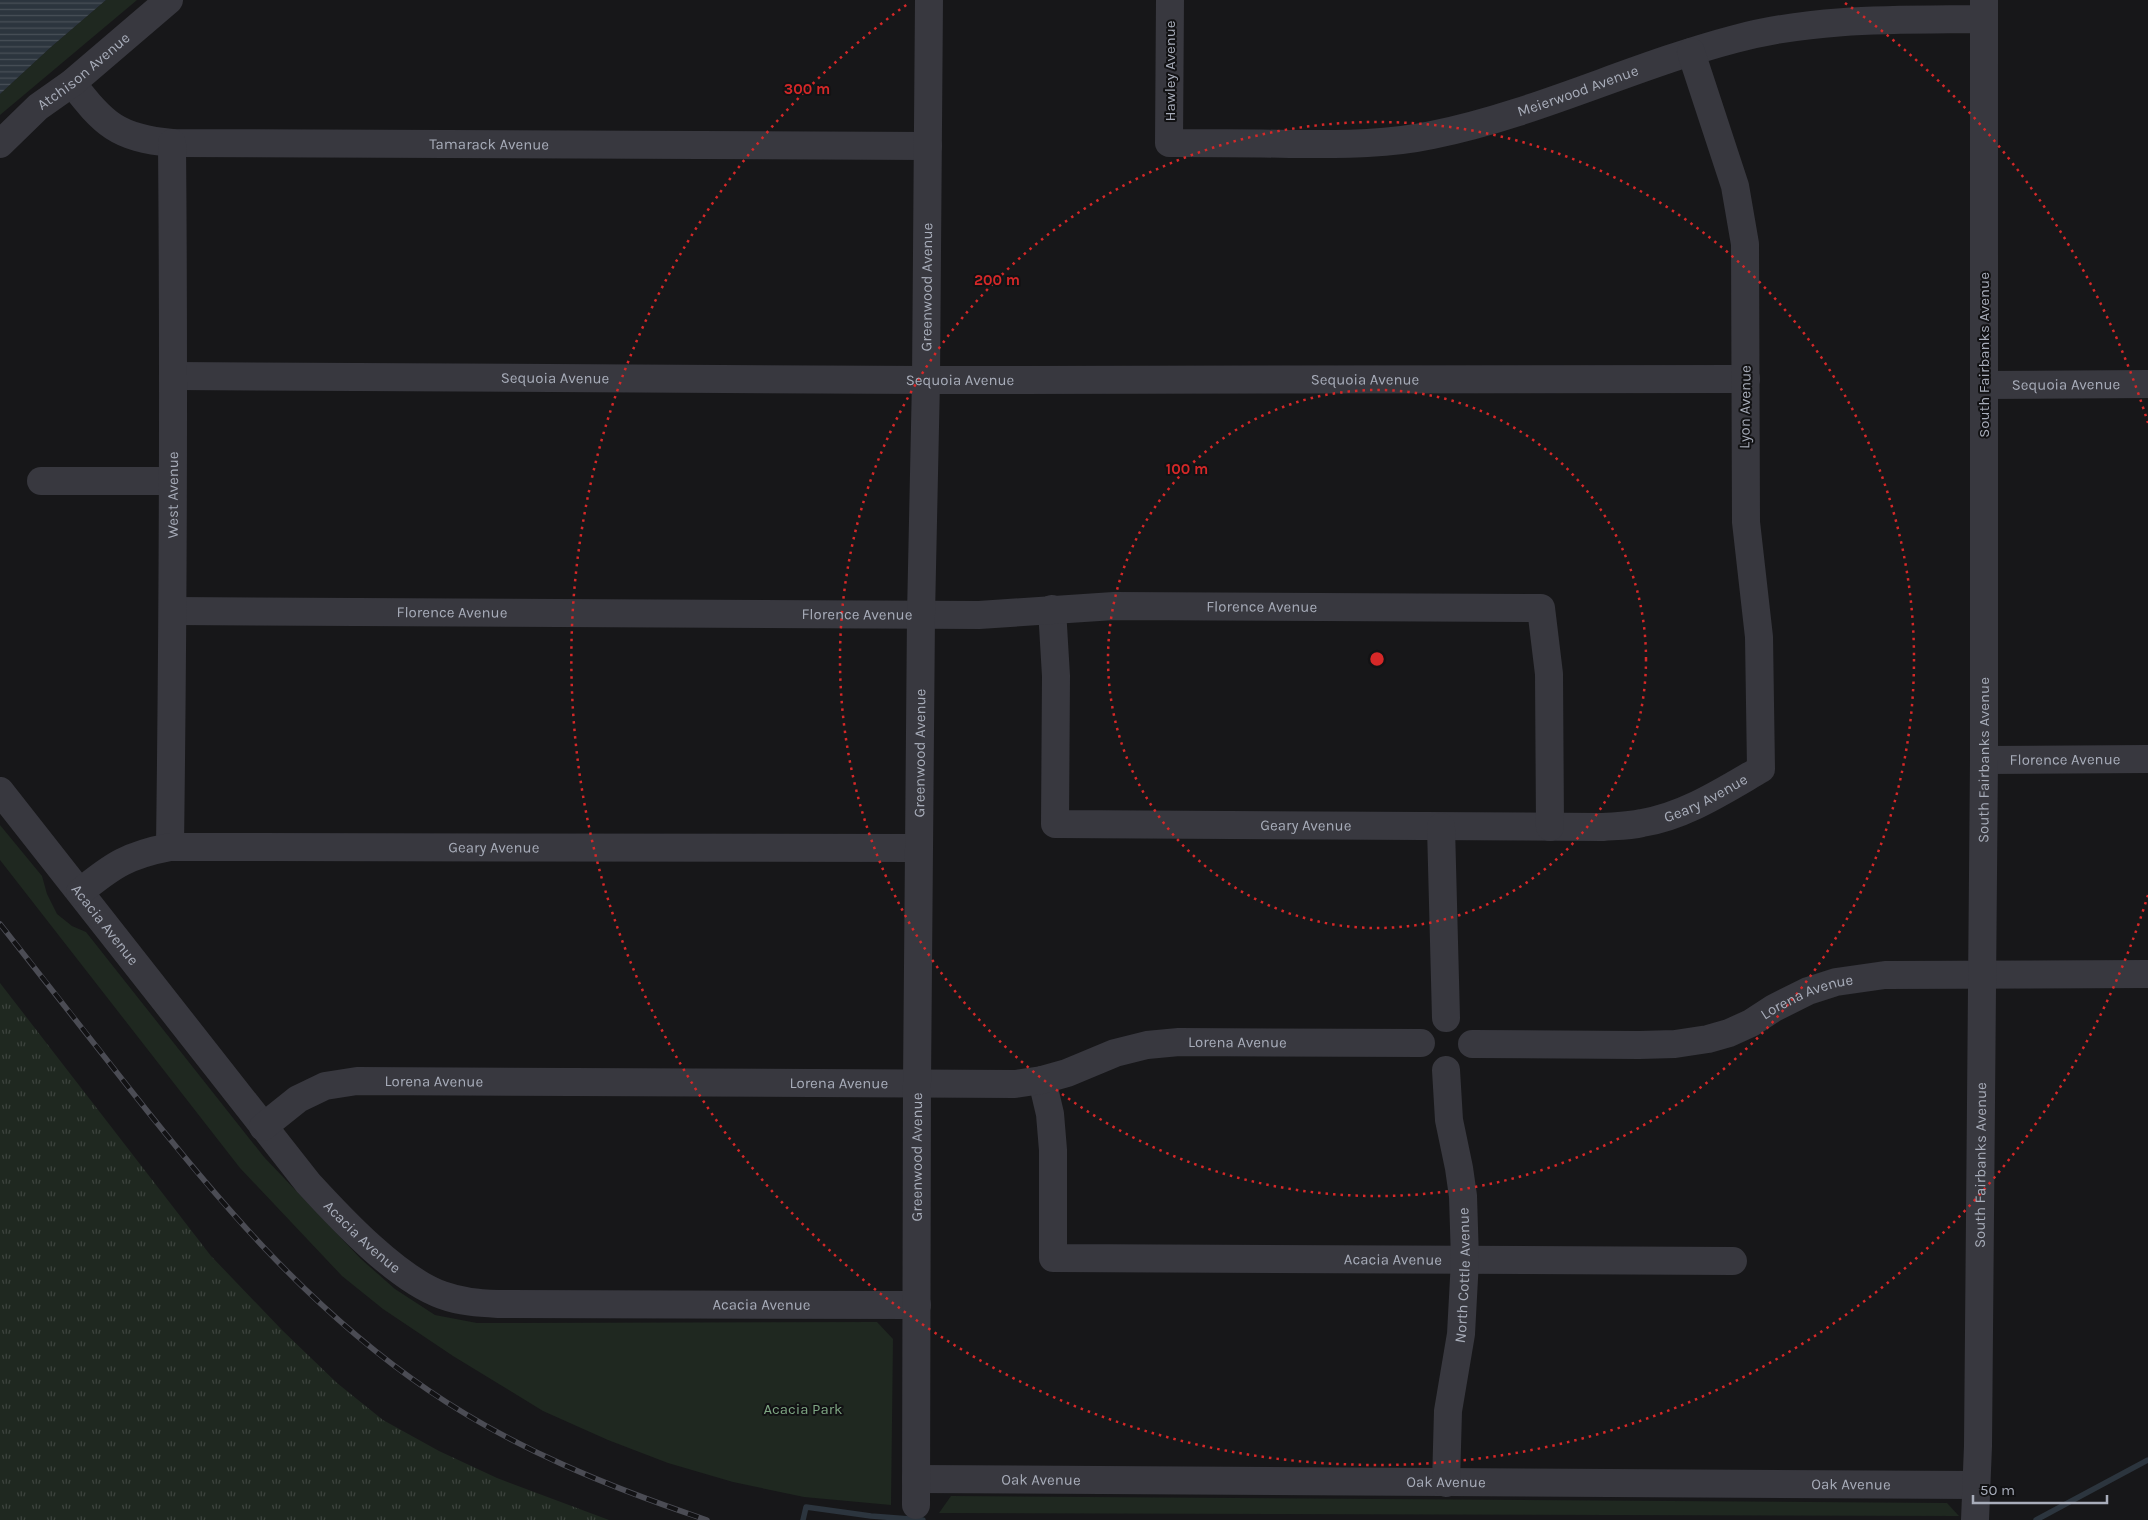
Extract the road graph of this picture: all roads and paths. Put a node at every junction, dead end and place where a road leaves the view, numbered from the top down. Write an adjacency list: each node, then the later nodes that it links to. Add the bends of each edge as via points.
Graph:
1 (170, 0): 6 (street, Atchison Avenue)
2 (929, 0): 10 (street, Greenwood Avenue)
3 (1170, 0): 7 (street, Hawley Avenue)
4 (1984, 10): 5 (street, Meierwood Avenue, via 1784,28); 15 (street, South Fairbanks Avenue)
5 (1691, 52): 7 (street, Meierwood Avenue, via 1476,125 1431,135 1343,144); 12 (street, Lyon Avenue, via 1740,210 1747,278)
6 (72, 83): 8 (street, Tamarack Avenue, via 97,115 117,130 145,141); 9 (street, Atchison Avenue, via 38,107)
7 (1169, 142)
8 (172, 143): 10 (street, Tamarack Avenue); 11 (street, West Avenue)
9 (0, 144)
10 (928, 146): 13 (street, Greenwood Avenue)
11 (174, 376): 13 (street, Sequoia Avenue); 17 (street, West Avenue)
12 (1746, 379): 13 (street, Sequoia Avenue); 23 (street, Lyon Avenue, via 1746,522 1759,636)
13 (926, 380): 20 (street, Greenwood Avenue)
14 (2148, 384): 15 (street, Sequoia Avenue)
15 (1984, 385): 22 (street, South Fairbanks Avenue)
16 (40, 481): 17 (street)
17 (172, 481): 19 (street, West Avenue)
18 (1052, 609): 20 (street, Florence Avenue, via 979,615); 25 (street, Geary Avenue, via 1056,676 1054,824); 26 (street, Florence Avenue, via 1114,606 1541,608 1549,674)
19 (173, 611): 20 (street, Florence Avenue); 27 (street, West Avenue)
20 (921, 615): 28 (street, Greenwood Avenue)
21 (2148, 759): 22 (street, Florence Avenue)
22 (1984, 760): 31 (street, South Fairbanks Avenue)
23 (1761, 770): 26 (street, Geary Avenue, via 1699,804 1642,823)
24 (0, 791): 29 (street, Acacia Avenue)
25 (1441, 827): 26 (street, Geary Avenue); 32 (street)
26 (1550, 827)
27 (170, 847): 28 (street, Geary Avenue); 29 (street, Geary Avenue, via 146,851 118,863)
28 (920, 848): 37 (street, Greenwood Avenue)
29 (80, 892): 38 (street, Acacia Avenue)
30 (2148, 974): 31 (street, Lorena Avenue)
31 (1982, 975): 34 (street, Lorena Avenue, via 1885,975 1836,982 1808,991 1729,1033 1675,1044); 44 (street, South Fairbanks Avenue)
32 (1446, 1018): 33 (street, via 1430,1024); 34 (street, via 1454,1019 1467,1028)
33 (1421, 1043): 35 (street, via 1426,1060); 36 (street, Lorena Avenue, via 1178,1042 1147,1045 1115,1053)
34 (1472, 1044): 35 (street, via 1462,1064)
35 (1446, 1070): 39 (street, North Cottle Avenue, via 1449,1120 1463,1196)
36 (1042, 1080): 37 (street, Lorena Avenue, via 1015,1084); 39 (street, Acacia Avenue, via 1050,1114 1053,1150 1053,1258)
37 (917, 1083): 38 (street, Lorena Avenue, via 357,1081 325,1086 298,1099); 41 (street, Greenwood Avenue)
38 (263, 1127): 41 (street, Acacia Avenue, via 337,1214 398,1270 441,1295 468,1302 498,1304)
39 (1466, 1260): 40 (street, Acacia Avenue); 43 (street, North Cottle Avenue, via 1461,1334 1448,1411)
40 (1733, 1261)
41 (917, 1305): 42 (street, Greenwood Avenue)
42 (916, 1479): 43 (street, Oak Avenue); 45 (street, Greenwood Avenue)
43 (1446, 1483): 44 (street, Oak Avenue)
44 (1976, 1485): 46 (street, South Fairbanks Avenue)
45 (916, 1506)
46 (1975, 1520)

